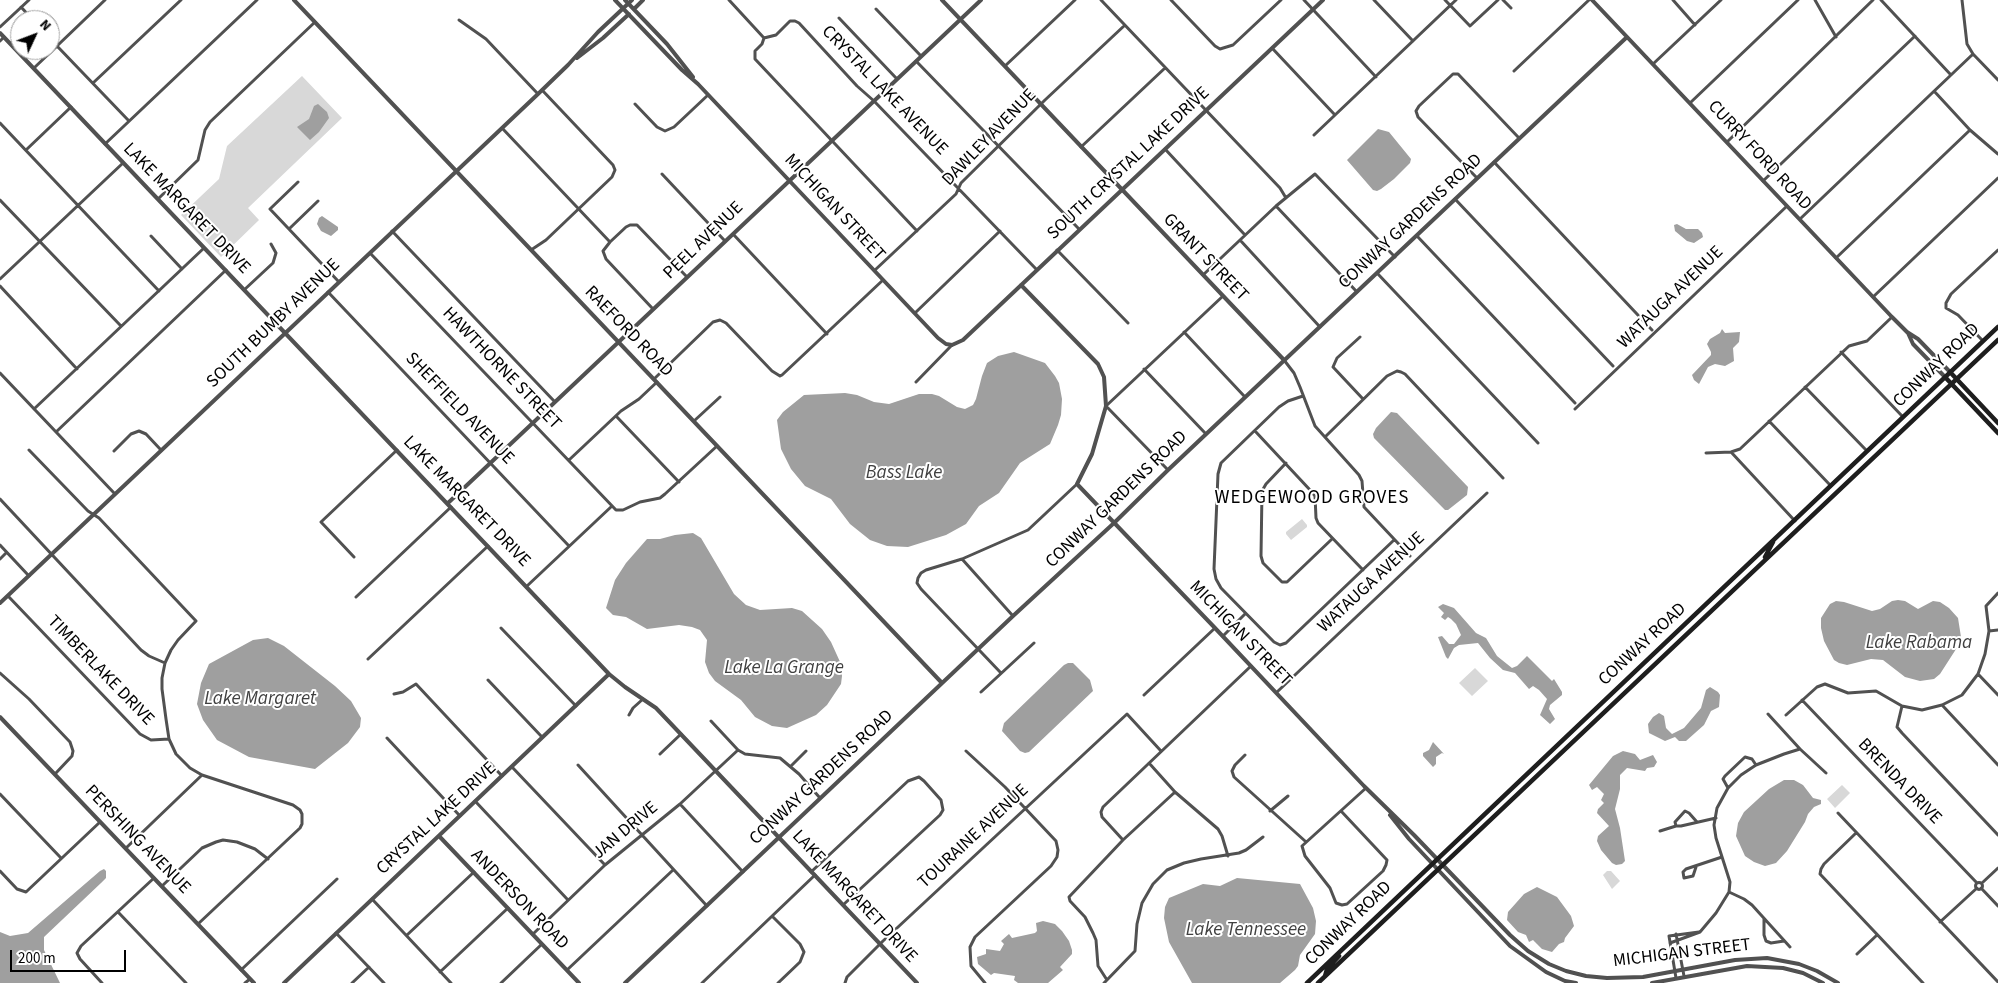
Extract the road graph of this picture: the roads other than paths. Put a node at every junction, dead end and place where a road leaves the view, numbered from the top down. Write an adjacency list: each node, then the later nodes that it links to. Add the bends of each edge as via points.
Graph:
1 (28, 0): 32 (street)
2 (105, 0): 55 (street)
3 (181, 0): 72 (street)
4 (257, 0): 85 (street)
5 (294, 0): 43 (street, RAEFORD ROAD)
6 (615, 0): 33 (street, MICHIGAN STREET)
7 (643, 0): 36 (street, SOUTH BUMBY AVENUE)
8 (729, 0): 52 (street)
9 (942, 0): 41 (street, GRANT STREET)
10 (981, 0): 41 (street, PEEL AVENUE)
11 (1075, 0): 64 (street)
12 (1101, 0): 44 (street)
13 (1171, 0): 14 (street, via 1220,49 1233,45)
14 (1281, 0)
15 (1304, 0): 38 (street)
16 (1323, 0): 38 (street, SOUTH CRYSTAL LAKE DRIVE)
17 (1374, 0): 54 (street)
18 (1445, 0): 31 (street)
19 (1456, 0): 31 (street)
20 (1498, 0): 31 (street, via 1470,26)
21 (1503, 0): 35 (street)
22 (1590, 0): 50 (street, CURRY FORD ROAD); 67 (street)
23 (1672, 0): 45 (street)
24 (1721, 0): 45 (street)
25 (1798, 0): 79 (street)
26 (1815, 0): 51 (street)
27 (1873, 0): 51 (street)
28 (1881, 0): 48 (street)
29 (1962, 0): 58 (street, via 1964,34)
30 (629, 1): 33 (street, SOUTH BUMBY AVENUE); 36 (street, MICHIGAN STREET)
31 (1450, 6): 54 (street)
32 (21, 7): 37 (street); 46 (street)
33 (623, 8): 39 (street, MICHIGAN STREET); 63 (street, SOUTH BUMBY AVENUE)
34 (876, 8): 59 (street)
35 (1511, 8)
36 (634, 9): 39 (street, SOUTH BUMBY AVENUE); 73 (street, MICHIGAN STREET, via 678,56)
37 (24, 10)
38 (1313, 10): 56 (street, SOUTH CRYSTAL LAKE DRIVE); 69 (street)
39 (628, 14): 63 (street, SOUTH BUMBY AVENUE); 73 (street, MICHIGAN STREET)
40 (839, 18): 70 (street)
41 (960, 19): 59 (street, PEEL AVENUE); 64 (street, GRANT STREET)
42 (459, 20): 76 (street, via 486,39)
43 (315, 22): 101 (street, RAEFORD ROAD); 111 (street, via 210,122 198,160)
44 (1125, 25): 66 (street); 81 (street, DAWLEY AVENUE)
45 (1695, 25): 62 (street)
46 (0, 27)
47 (0, 33): 49 (street, LAKE MARGARET DRIVE)
48 (1914, 36): 68 (street); 106 (street)
49 (4, 37): 53 (street); 65 (street, LAKE MARGARET DRIVE)
50 (1627, 37): 62 (street, CURRY FORD ROAD); 90 (street, CONWAY GARDENS ROAD)
51 (1836, 37): 92 (street)
52 (764, 38): 78 (street, CRYSTAL LAKE AVENUE, via 776,35 793,20 799,23); 91 (street, via 754,54 755,59)
53 (0, 41)
54 (1413, 41): 69 (street)
55 (60, 43)
56 (1272, 48): 83 (street, SOUTH CRYSTAL LAKE DRIVE); 84 (street)
57 (60, 49): 72 (street)
58 (1973, 54): 68 (street); 71 (street)
59 (921, 56): 61 (street, PEEL AVENUE)
60 (42, 60): 65 (street)
61 (916, 61): 70 (street, PEEL AVENUE); 94 (street)
62 (1653, 64): 79 (street, CURRY FORD ROAD)
63 (568, 65): 74 (street, SOUTH BUMBY AVENUE)
64 (1005, 66): 81 (street, GRANT STREET)
65 (34, 68): 82 (street, LAKE MARGARET DRIVE)
66 (1165, 68): 83 (street); 95 (street)
67 (1514, 72)
68 (1951, 75): 75 (street)
69 (1376, 77): 84 (street)
70 (896, 79): 78 (street, PEEL AVENUE)
71 (1998, 80)
72 (93, 83): 85 (street)
73 (698, 84): 77 (street, MICHIGAN STREET)
74 (542, 90): 76 (street, SOUTH BUMBY AVENUE); 118 (street, via 615,170 612,177)
75 (1934, 91): 88 (street); 119 (street)
76 (538, 94): 87 (street, SOUTH BUMBY AVENUE)
77 (708, 95): 80 (street, via 674,127 665,131); 105 (street, MICHIGAN STREET)
78 (874, 101): 91 (street, PEEL AVENUE); 108 (street, CRYSTAL LAKE AVENUE)
79 (1690, 103): 92 (street, CURRY FORD ROAD)
80 (635, 104)
81 (1041, 104): 94 (street, DAWLEY AVENUE); 95 (street, GRANT STREET)
82 (71, 107): 93 (street, LAKE MARGARET DRIVE); 97 (street)
83 (1206, 110): 96 (street, SOUTH CRYSTAL LAKE DRIVE); 110 (street)
84 (1335, 115): 89 (street)
85 (129, 121): 93 (street)
86 (0, 123): 97 (street)
87 (502, 128): 101 (street, SOUTH BUMBY AVENUE); 118 (street)
88 (1970, 130): 98 (street); 140 (street)
89 (1314, 135)
90 (1519, 138): 99 (street, CONWAY GARDENS ROAD); 103 (street, via 1458,74 1453,74 1419,106 1416,111 1418,117)
91 (832, 140): 105 (street, PEEL AVENUE); 123 (street)
92 (1727, 142): 106 (street, CURRY FORD ROAD)
93 (106, 144): 100 (street, LAKE MARGARET DRIVE)
94 (999, 146): 108 (street, DAWLEY AVENUE, via 961,182); 121 (street)
95 (1081, 147): 109 (street, GRANT STREET)
96 (1165, 149): 109 (street, SOUTH CRYSTAL LAKE DRIVE); 126 (street)
97 (26, 150): 115 (street)
98 (1998, 154)
99 (1494, 162): 103 (street, CONWAY GARDENS ROAD); 166 (street)
100 (123, 163): 111 (street, LAKE MARGARET DRIVE); 115 (street)
101 (456, 171): 122 (street, SOUTH BUMBY AVENUE); 135 (street, RAEFORD ROAD)
102 (662, 174): 129 (street)
103 (1477, 178): 113 (street, CONWAY GARDENS ROAD)
104 (1998, 178): 158 (street)
105 (789, 180): 125 (street, PEEL AVENUE); 143 (street, MICHIGAN STREET)
106 (1763, 181): 117 (street, CURRY FORD ROAD)
107 (298, 182): 120 (street, via 270,209)
108 (959, 188): 123 (street, DAWLEY AVENUE); 124 (street, CRYSTAL LAKE AVENUE)
109 (1122, 190): 121 (street, SOUTH CRYSTAL LAKE DRIVE); 146 (street, GRANT STREET)
110 (1286, 198): 116 (street); 139 (street, via 1315,174)
111 (158, 199): 134 (street, LAKE MARGARET DRIVE)
112 (0, 200): 131 (street)
113 (1455, 200): 128 (street, CONWAY GARDENS ROAD); 178 (street)
114 (318, 201): 120 (street)
115 (78, 205): 131 (street); 153 (street)
116 (1276, 206): 126 (street); 156 (street)
117 (1787, 206): 119 (street, CURRY FORD ROAD); 197 (street, WATAUGA AVENUE)
118 (578, 209): 132 (street); 135 (street)
119 (1800, 219): 140 (street, CURRY FORD ROAD)
120 (289, 229): 150 (street)
121 (1079, 229): 136 (street, SOUTH CRYSTAL LAKE DRIVE)
122 (392, 231): 138 (street, SOUTH BUMBY AVENUE); 193 (street)
123 (917, 231): 143 (street, DAWLEY AVENUE)
124 (1000, 231): 144 (street, CRYSTAL LAKE AVENUE); 160 (street)
125 (732, 234): 129 (street, PEEL AVENUE); 170 (street)
126 (1245, 235): 130 (street)
127 (151, 236): 141 (street)
128 (1416, 236): 139 (street, CONWAY GARDENS ROAD); 194 (street)
129 (725, 240): 147 (street, PEEL AVENUE)
130 (1240, 240): 146 (street); 164 (street)
131 (40, 241): 148 (street); 163 (street)
132 (610, 242): 147 (street, via 626,227 637,225); 159 (street, via 603,251 606,259)
133 (271, 244): 154 (street, via 276,253 273,262)
134 (204, 248): 141 (street); 142 (street, LAKE MARGARET DRIVE)
135 (532, 250): 173 (street, RAEFORD ROAD)
136 (1057, 250): 144 (street, SOUTH CRYSTAL LAKE DRIVE); 162 (street)
137 (1998, 250): 174 (street, via 1947,300 1946,308 1958,315)
138 (370, 253): 150 (street, SOUTH BUMBY AVENUE); 202 (street, HAWTHORNE STREET)
139 (1395, 257): 145 (street, CONWAY GARDENS ROAD)
140 (1836, 258): 158 (street, CURRY FORD ROAD)
141 (182, 269): 153 (street)
142 (226, 270): 154 (street, LAKE MARGARET DRIVE); 205 (street)
143 (874, 270): 149 (street, MICHIGAN STREET)
144 (1037, 270): 151 (street, SOUTH CRYSTAL LAKE DRIVE)
145 (1377, 273): 156 (street, CONWAY GARDENS ROAD); 209 (street)
146 (1203, 275): 157 (street, GRANT STREET)
147 (687, 277): 159 (street, PEEL AVENUE)
148 (0, 279)
149 (883, 280): 160 (street, MICHIGAN STREET); 170 (street)
150 (339, 282): 155 (street, SOUTH BUMBY AVENUE)
151 (1021, 285): 175 (street, SOUTH CRYSTAL LAKE DRIVE, via 963,340); 195 (street, via 1098,364 1104,377)
152 (0, 286): 179 (street)
153 (159, 290): 163 (street)
154 (244, 290): 169 (street, LAKE MARGARET DRIVE)
155 (328, 292): 169 (street, SOUTH BUMBY AVENUE); 219 (street, SHEFFIELD AVENUE)
156 (1357, 292): 164 (street, CONWAY GARDENS ROAD)
157 (1222, 296): 167 (street); 177 (street, GRANT STREET)
158 (1873, 297): 161 (street, CURRY FORD ROAD)
159 (653, 309): 173 (street, PEEL AVENUE)
160 (915, 313): 175 (street, MICHIGAN STREET, via 941,341)
161 (1892, 317): 168 (street, CURRY FORD ROAD); 176 (street, via 1867,341 1848,346)
162 (1128, 323)
163 (121, 326): 179 (street)
164 (1320, 327): 177 (street, CONWAY GARDENS ROAD)
165 (1998, 327): 174 (main road, CONWAY ROAD)
166 (1652, 330)
167 (1184, 332): 180 (street); 191 (street)
168 (1906, 332): 181 (street, CURRY FORD ROAD, via 1918,339); 183 (street, CURRY FORD ROAD, via 1913,344)
169 (286, 333): 212 (street, SOUTH BUMBY AVENUE); 213 (street, LAKE MARGARET DRIVE)
170 (826, 334): 185 (street, via 780,376 720,320 713,322)
171 (1360, 337): 192 (street, via 1337,358 1333,367)
172 (1998, 340): 184 (main road, CONWAY ROAD)
173 (619, 341): 185 (street, RAEFORD ROAD); 193 (street, PEEL AVENUE)
174 (1983, 341): 181 (main road, CONWAY ROAD)
175 (952, 345): 186 (street)
176 (1841, 352): 188 (street); 199 (street)
177 (1284, 360): 189 (street, GRANT STREET, via 1294,373); 191 (street, CONWAY GARDENS ROAD)
178 (1613, 366)
179 (77, 369): 196 (street)
180 (1144, 369): 195 (street); 207 (street)
181 (1950, 372): 183 (main road, CONWAY ROAD); 184 (main road, CURRY FORD ROAD)
182 (0, 373): 196 (street)
183 (1945, 377): 187 (main road, CURRY FORD ROAD); 199 (main road, CONWAY ROAD)
184 (1957, 379): 187 (main road, CONWAY ROAD); 203 (main road, CURRY FORD ROAD)
185 (655, 380): 198 (street, via 635,402); 200 (street, RAEFORD ROAD)
186 (916, 382)
187 (1951, 384): 206 (main road, CURRY FORD ROAD); 227 (main road, CONWAY ROAD)
188 (1805, 387): 201 (street); 217 (street)
189 (1303, 396): 204 (street, via 1279,407); 208 (street, GRANT STREET, via 1315,426)
190 (720, 397): 200 (street)
191 (1245, 397): 207 (street, CONWAY GARDENS ROAD)
192 (1363, 399): 208 (street); 223 (street, via 1387,376 1397,371 1405,374)
193 (555, 402): 202 (street, PEEL AVENUE)
194 (1575, 403)
195 (1106, 406): 222 (street); 225 (street, via 1092,454)
196 (34, 409): 205 (street)
197 (1575, 410)
198 (616, 416): 218 (street); 224 (street)
199 (1903, 418): 217 (main road, CONWAY ROAD)
200 (694, 421): 210 (street, RAEFORD ROAD)
201 (1769, 421): 216 (street, via 1740,449); 226 (street)
202 (533, 423): 218 (street, HAWTHORNE STREET); 219 (street, PEEL AVENUE)
203 (1998, 424)
204 (1255, 431): 220 (street); 260 (street, via 1221,463 1218,474 1214,569 1221,588)
205 (56, 432): 229 (street)
206 (1998, 433)
207 (1206, 434): 222 (street, CONWAY GARDENS ROAD)
208 (1325, 437): 239 (street, GRANT STREET, via 1359,475 1364,507)
209 (1538, 443)
210 (717, 446): 224 (street); 277 (street, RAEFORD ROAD)
211 (29, 450): 235 (street)
212 (161, 450): 214 (street, via 139,431 131,434); 229 (street, SOUTH BUMBY AVENUE)
213 (397, 450): 231 (street, LAKE MARGARET DRIVE); 247 (street, via 321,522)
214 (114, 451)
215 (1706, 452): 216 (street)
216 (1730, 452): 236 (street)
217 (1867, 452): 221 (main road, CONWAY ROAD)
218 (569, 460): 233 (street, HAWTHORNE STREET)
219 (490, 463): 231 (street, PEEL AVENUE); 243 (street, SHEFFIELD AVENUE)
220 (1286, 463): 238 (street, via 1315,496 1316,518); 238 (street, via 1262,491 1263,563 1282,582 1287,582)
221 (1851, 468): 226 (main road, CONWAY ROAD); 227 (main road)
222 (1168, 470): 237 (street, CONWAY GARDENS ROAD)
223 (1503, 478)
224 (678, 482): 233 (street, via 660,498 619,511)
225 (1077, 484): 237 (street, MICHIGAN STREET); 249 (street, via 1028,530)
226 (1831, 486): 232 (main road); 236 (main road, CONWAY ROAD)
227 (1837, 491): 232 (main road, CONWAY ROAD)
228 (1487, 493): 279 (street, WATAUGA AVENUE)
229 (115, 494): 235 (street, SOUTH BUMBY AVENUE)
230 (0, 499): 245 (street)
231 (448, 503): 234 (street, LAKE MARGARET DRIVE)
232 (1824, 504): 250 (main road, CONWAY ROAD)
233 (612, 506): 243 (street)
234 (451, 507): 242 (street, LAKE MARGARET DRIVE); 256 (street)
235 (93, 515): 245 (street, SOUTH BUMBY AVENUE); 270 (street, via 196,621 178,640)
236 (1795, 520): 240 (main road, CONWAY ROAD)
237 (1114, 523): 261 (street, CONWAY GARDENS ROAD); 263 (street, MICHIGAN STREET)
238 (1332, 539): 251 (street)
239 (1394, 540): 246 (street, GRANT STREET); 251 (street)
240 (1773, 541): 250 (main road); 257 (main road, CONWAY ROAD)
241 (0, 546): 244 (street)
242 (488, 546): 253 (street, LAKE MARGARET DRIVE); 269 (street)
243 (569, 546): 253 (street)
244 (6, 552): 248 (street); 252 (street)
245 (51, 555): 252 (street, SOUTH BUMBY AVENUE); 270 (street, via 141,650)
246 (1410, 556)
247 (354, 557)
248 (0, 559)
249 (962, 559): 261 (street); 268 (street, via 926,570 917,583)
250 (1760, 564): 259 (main road, CONWAY ROAD)
251 (1362, 570): 260 (street, via 1286,643 1274,642)
252 (29, 576): 255 (street, SOUTH BUMBY AVENUE)
253 (527, 586): 274 (street, LAKE MARGARET DRIVE)
254 (1998, 592): 265 (street, via 1986,606)
255 (8, 596): 258 (street, SOUTH BUMBY AVENUE); 298 (street, TIMBERLAKE DRIVE, via 140,734 151,740)
256 (356, 597)
257 (1712, 600): 259 (street); 281 (main road, CONWAY ROAD)
258 (0, 603)
259 (1718, 605): 293 (main road, CONWAY ROAD)
260 (1245, 614): 266 (street)
261 (1013, 616): 268 (street, CONWAY GARDENS ROAD)
262 (501, 628): 287 (street)
263 (1216, 628): 266 (street, MICHIGAN STREET); 282 (street)
264 (1998, 630): 265 (street)
265 (1990, 631): 275 (street)
266 (1223, 636): 271 (street, MICHIGAN STREET)
267 (1034, 643): 273 (street)
268 (979, 649): 273 (street); 277 (street, CONWAY GARDENS ROAD)
269 (368, 659)
270 (165, 663): 298 (street, via 162,689)
271 (1251, 666): 279 (street, MICHIGAN STREET); 303 (street)
272 (0, 673): 315 (street, via 29,698 70,742 72,756)
273 (1001, 673): 278 (street)
274 (609, 674): 284 (street, LAKE MARGARET DRIVE); 287 (street, CRYSTAL LAKE DRIVE)
275 (1978, 674): 283 (street); 286 (street, via 1962,694)
276 (488, 680): 296 (street)
277 (942, 683): 324 (street, CONWAY GARDENS ROAD)
278 (981, 692)
279 (1276, 692): 319 (street, MICHIGAN STREET)
280 (394, 694): 317 (street, via 416,684)
281 (1611, 694): 293 (main road); 312 (main road, CONWAY ROAD)
282 (1144, 695)
283 (1998, 695)
284 (644, 698): 290 (street); 295 (street, LAKE MARGARET DRIVE)
285 (1802, 700): 288 (street, via 1824,684 1848,694 1876,691); 291 (street); 365 (street, BRENDA DRIVE)
286 (1942, 705): 288 (street, via 1922,710); 309 (street)
287 (576, 706): 296 (street, CRYSTAL LAKE DRIVE)
288 (1902, 706): 340 (street, via 1897,727 1902,734)
289 (1768, 714): 299 (street)
290 (629, 715)
291 (1786, 715)
292 (0, 717): 315 (street, PERSHING AVENUE)
293 (1599, 717): 318 (main road, CONWAY ROAD)
294 (711, 721): 300 (street)
295 (681, 734): 304 (street); 313 (street, LAKE MARGARET DRIVE)
296 (542, 737): 311 (street, CRYSTAL LAKE DRIVE)
297 (387, 738): 332 (street)
298 (169, 739): 316 (street, TIMBERLAKE DRIVE, via 180,758)
299 (1800, 749): 308 (street); 314 (street)
300 (738, 750): 310 (street, via 745,754 780,758); 313 (street, JAN DRIVE)
301 (806, 751): 310 (street)
302 (966, 751): 328 (street)
303 (1161, 751): 306 (street); 328 (street, TOURAINE AVENUE, via 1127,714)
304 (660, 754)
305 (1245, 755): 329 (street, via 1235,765 1234,777)
306 (1149, 763): 321 (street); 344 (street, via 1100,812)
307 (578, 765): 339 (street)
308 (1756, 765): 320 (street); 320 (street, via 1745,757 1723,779)
309 (1998, 765)
310 (791, 766): 324 (street)
311 (512, 767): 317 (street, CRYSTAL LAKE DRIVE); 354 (street)
312 (1533, 769): 318 (street); 351 (main road, CONWAY ROAD)
313 (716, 770): 326 (street, JAN DRIVE); 343 (street, LAKE MARGARET DRIVE)
314 (1826, 773)
315 (55, 774): 334 (street, PERSHING AVENUE)
316 (202, 775): 346 (street); 350 (street, TIMBERLAKE DRIVE, via 300,810 303,819 300,828)
317 (502, 776): 325 (street, CRYSTAL LAKE DRIVE)
318 (1536, 777): 353 (main road, CONWAY ROAD)
319 (1366, 788): 327 (street, MICHIGAN STREET); 330 (street)
320 (1728, 788): 333 (street)
321 (1175, 792): 344 (street); 347 (street, via 1218,829)
322 (0, 794): 349 (street)
323 (1288, 796): 329 (street)
324 (820, 798): 343 (street, CONWAY GARDENS ROAD)
325 (476, 802): 332 (street, CRYSTAL LAKE DRIVE); 371 (street)
326 (680, 804): 339 (street, JAN DRIVE); 361 (street)
327 (1381, 804): 351 (street, MICHIGAN STREET); 352 (street, MICHIGAN STREET)
328 (1024, 809): 391 (street, TOURAINE AVENUE); 422 (street, via 1056,841 1057,857 975,937 970,947 971,966)
329 (1270, 811): 345 (street)
330 (1341, 811): 345 (street); 345 (street, via 1387,860 1383,871 1347,904 1336,903 1330,888 1303,852)
331 (1838, 813): 338 (street)
332 (460, 816): 341 (street, CRYSTAL LAKE DRIVE)
333 (1716, 818): 335 (street); 348 (street, via 1716,838)
334 (100, 822): 346 (street, PERSHING AVENUE); 349 (street)
335 (1697, 822): 336 (street); 336 (street, via 1685,811 1675,822)
336 (1676, 826): 337 (street)
337 (1660, 831)
338 (1856, 833): 379 (street); 385 (street, via 1821,869 1820,874)
339 (642, 835): 354 (street, JAN DRIVE); 358 (street)
340 (1998, 835)
341 (439, 836): 360 (street, ANDERSON ROAD); 370 (street, CRYSTAL LAKE DRIVE)
342 (1263, 837): 347 (street, via 1246,850)
343 (779, 838): 361 (street, CONWAY GARDENS ROAD); 362 (street, LAKE MARGARET DRIVE)
344 (1123, 840): 405 (street, via 1069,897 1094,933 1098,966)
345 (1305, 841)
346 (126, 848): 363 (street, PERSHING AVENUE)
347 (1228, 856): 405 (street, via 1184,863 1167,870 1153,884 1142,903 1135,951)
348 (1722, 857): 355 (street); 369 (street, via 1730,882)
349 (61, 858): 359 (street, via 23,892)
350 (268, 859): 367 (street, via 255,849 223,840 202,848); 380 (street)
351 (1437, 859): 352 (main road, CONWAY ROAD); 353 (street, MICHIGAN STREET)
352 (1432, 863): 357 (street, MICHIGAN STREET); 393 (main road, CONWAY ROAD)
353 (1443, 864): 357 (main road, CONWAY ROAD); 399 (street, MICHIGAN STREET, via 1510,935 1549,964 1566,971 1607,978 1643,977)
354 (605, 866): 371 (street, JAN DRIVE)
355 (1696, 867): 355 (street, via 1684,871 1684,878 1693,876)
356 (1998, 868): 366 (street)
357 (1438, 869): 402 (main road, CONWAY ROAD); 425 (street, MICHIGAN STREET, via 1510,946 1546,972)
358 (673, 870): 373 (street); 398 (street)
359 (0, 871)
360 (474, 872): 375 (street, ANDERSON ROAD); 386 (street)
361 (743, 872): 373 (street, CONWAY GARDENS ROAD)
362 (813, 874): 372 (street, LAKE MARGARET DRIVE); 372 (street, via 908,781 919,777 942,800 940,815); 377 (street)
363 (154, 878): 367 (street, PERSHING AVENUE); 376 (street)
364 (337, 879): 397 (street)
365 (1977, 883): 366 (street); 368 (street)
366 (1982, 883): 368 (street)
367 (162, 886): 380 (street, PERSHING AVENUE)
368 (1979, 888): 374 (street); 379 (street)
369 (1729, 892): 378 (street, via 1744,899); 381 (street)
370 (372, 899): 382 (street, CRYSTAL LAKE DRIVE); 386 (street)
371 (568, 900): 383 (street, JAN DRIVE)
372 (843, 905): 391 (street, LAKE MARGARET DRIVE)
373 (707, 906): 417 (street, CONWAY GARDENS ROAD)
374 (1998, 906)
375 (508, 908): 383 (street, ANDERSON ROAD); 400 (street)
376 (118, 912): 407 (street, via 77,952); 408 (street)
377 (773, 917): 418 (street); 419 (street, via 804,952 800,962)
378 (1764, 918): 387 (street); 387 (street, via 1766,941)
379 (1940, 922): 406 (street)
380 (198, 924): 397 (street, PERSHING AVENUE)
381 (1700, 932): 384 (street); 388 (street)
382 (336, 933): 395 (street); 411 (street, CRYSTAL LAKE DRIVE)
383 (533, 934): 389 (street, ANDERSON ROAD)
384 (1676, 934): 388 (street); 390 (street, via 1669,936)
385 (1877, 935): 394 (street); 429 (street)
386 (407, 936): 400 (street)
387 (1784, 940): 392 (street)
388 (1678, 942): 390 (street); 396 (street)
389 (542, 944): 398 (street, ANDERSON ROAD); 415 (street)
390 (1670, 944): 399 (street)
391 (880, 945): 420 (street, TOURAINE AVENUE, via 847,977); 421 (street, LAKE MARGARET DRIVE)
392 (1790, 947)
393 (1343, 948): 402 (main road); 423 (main road, CONWAY ROAD)
394 (1857, 954)
395 (369, 967): 412 (street); 413 (street)
396 (1683, 968): 399 (street, MICHIGAN STREET); 401 (street); 428 (street, MICHIGAN STREET, via 1767,958 1799,964)
397 (242, 970): 404 (street, PERSHING AVENUE)
398 (567, 970): 416 (street, ANDERSON ROAD)
399 (1675, 970): 403 (street)
400 (440, 972): 414 (street)
401 (1684, 976): 403 (street, MICHIGAN STREET); 427 (street, MICHIGAN STREET, via 1764,966 1803,973)
402 (1324, 977): 424 (main road, CONWAY ROAD)
403 (1676, 978): 426 (street, MICHIGAN STREET)
404 (250, 979): 409 (street); 410 (street, PERSHING AVENUE)
405 (1106, 982)
406 (1996, 982)
407 (102, 983)
408 (186, 983)
409 (245, 983)
410 (254, 983)
411 (284, 983)
412 (352, 983)
413 (384, 983)
414 (451, 983)
415 (501, 983)
416 (578, 983)
417 (625, 983)
418 (702, 983)
419 (778, 983)
420 (845, 983)
421 (916, 983)
422 (985, 983)
423 (1307, 983)
424 (1318, 983)
425 (1576, 983)
426 (1652, 983)
427 (1823, 983)
428 (1838, 983)
429 (1923, 983)

